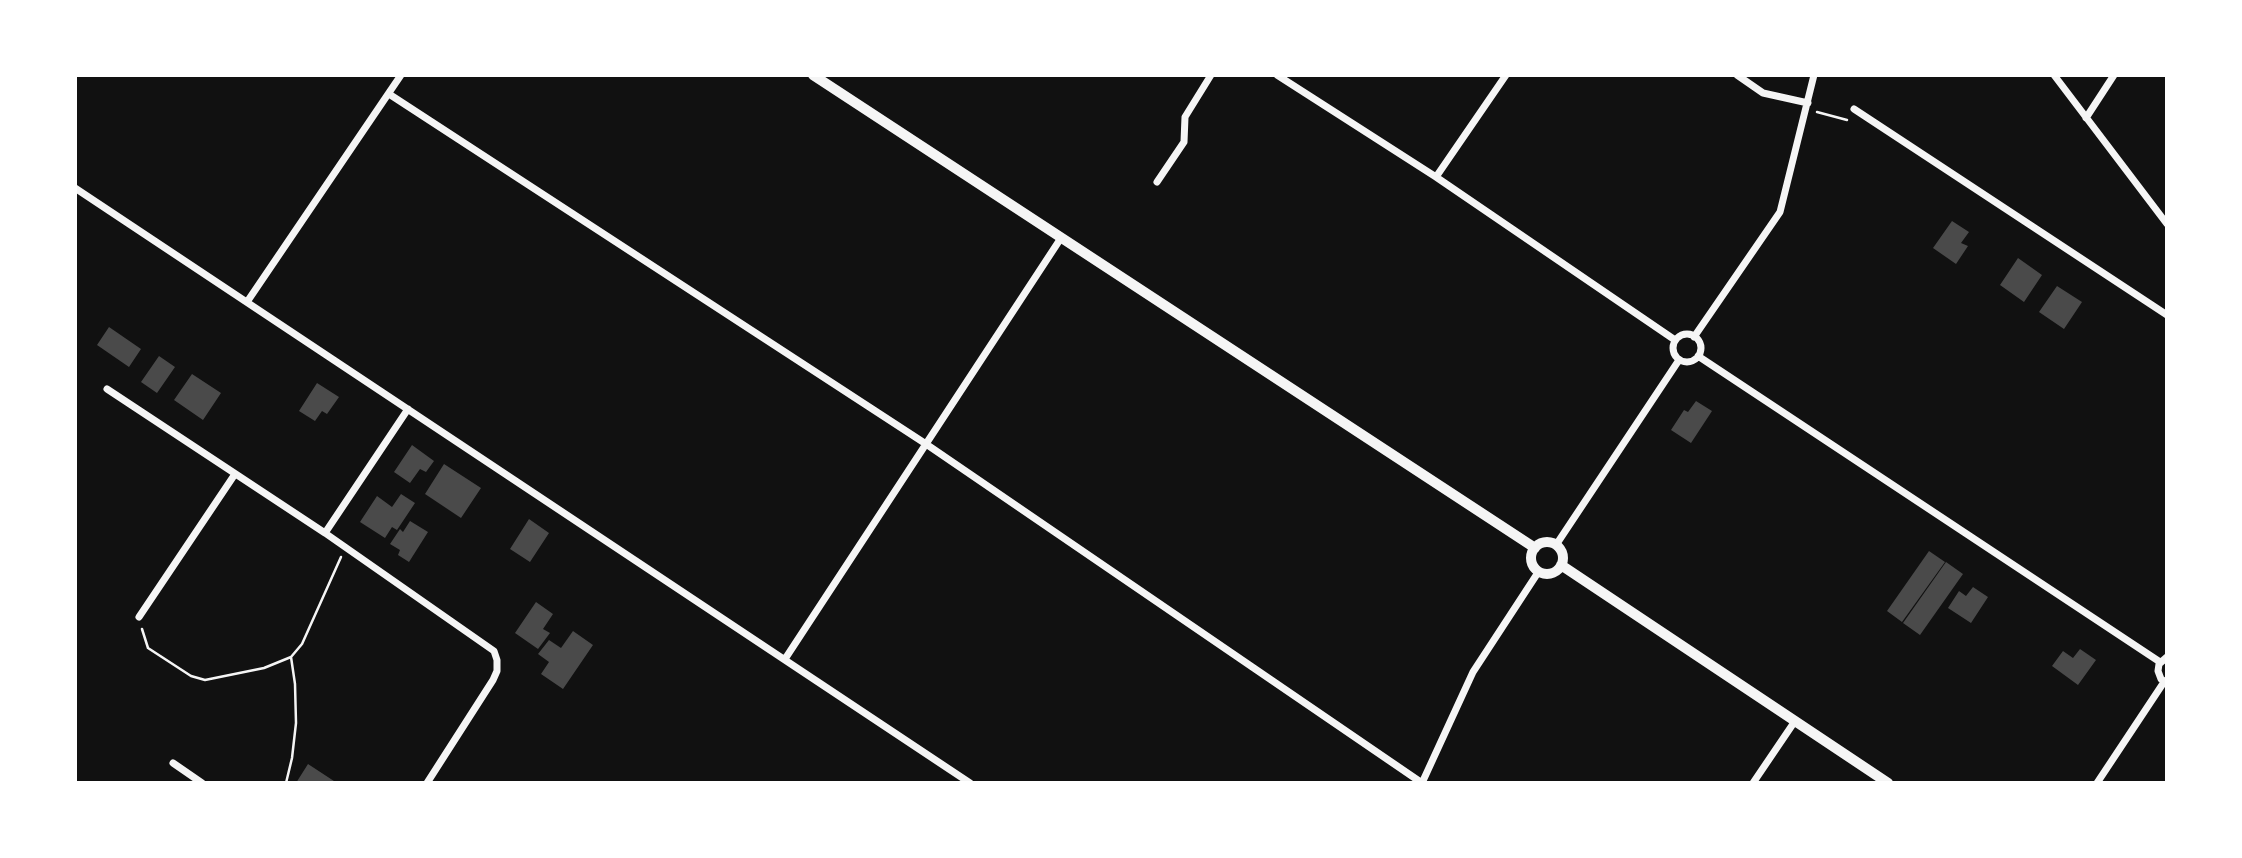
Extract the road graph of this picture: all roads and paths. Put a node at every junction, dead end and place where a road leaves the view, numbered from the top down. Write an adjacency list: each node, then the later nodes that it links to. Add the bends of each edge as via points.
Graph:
1 (401, 75): 10 (street)
2 (813, 75): 18 (street)
3 (1211, 75): 15 (street, via 1185,117 1184,142)
4 (1277, 75): 14 (street)
5 (1506, 75): 14 (street)
6 (1737, 75): 11 (street, via 1763,93)
7 (1814, 75): 11 (street)
8 (2054, 75): 13 (street)
9 (2114, 75): 13 (street)
10 (388, 94): 19 (street); 27 (street)
11 (1807, 106): 12 (path, via 1853,122); 21 (street, via 1780,212)
12 (1857, 111): 20 (street)
13 (2086, 118): 17 (street)
14 (1436, 177): 22 (street)
15 (1157, 182)
16 (75, 188): 19 (street)
17 (2167, 224)
18 (1061, 238): 27 (street); 32 (street)
19 (247, 302): 26 (street)
20 (2167, 315)
21 (1694, 337): 22 (street, via 1682,335); 23 (street, via 1700,345)
22 (1675, 340): 24 (street, via 1672,349)
23 (1698, 356): 24 (street, via 1688,362); 38 (street)
24 (1679, 360): 30 (street)
25 (107, 389): 28 (street)
26 (408, 409): 29 (street); 37 (street)
27 (926, 444): 37 (street); 46 (street)
28 (235, 474): 29 (street); 35 (street)
29 (325, 533): 31 (street)
30 (1556, 545): 32 (street, via 1545,542); 33 (street, via 1563,554)
31 (345, 548): 36 (path, via 302,644); 44 (street, via 494,651 497,671 493,680)
32 (1535, 548): 34 (street, via 1532,560)
33 (1561, 565): 34 (street, via 1551,573); 40 (street)
34 (1539, 571): 46 (street, via 1473,672)
35 (139, 617): 36 (path, via 148,648 205,680 264,668)
36 (291, 657): 43 (path, via 296,723)
37 (785, 659): 45 (street)
38 (2163, 660): 39 (street, via 2158,676)
39 (2166, 682): 49 (street)
40 (1795, 721): 47 (street); 48 (street)
41 (173, 763): 42 (street)
42 (202, 783)
43 (286, 783)
44 (427, 783)
45 (970, 783)
46 (1422, 783)
47 (1754, 783)
48 (1888, 783)
49 (2097, 783)

